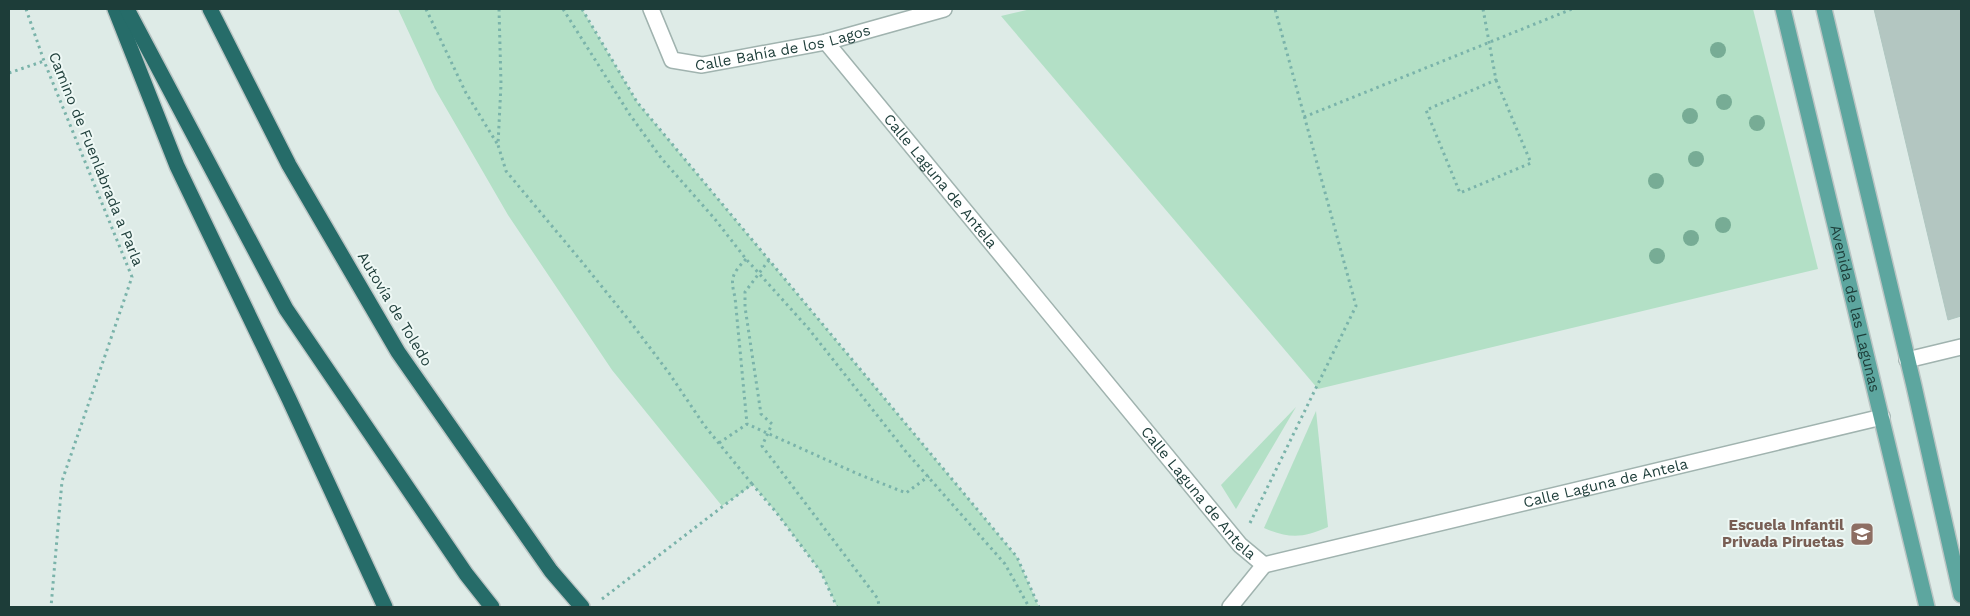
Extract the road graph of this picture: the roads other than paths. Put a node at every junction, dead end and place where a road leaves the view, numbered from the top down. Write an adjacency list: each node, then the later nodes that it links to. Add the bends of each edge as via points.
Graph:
1 (116, 9): 14 (highway, via 177,166)
2 (127, 9): 15 (highway, via 286,309 466,574)
3 (210, 9): 16 (highway, Autovía de Toledo, via 290,165 398,352 546,562)
4 (651, 9): 8 (street, Calle Bahía de los Lagos, via 672,60 702,65)
5 (939, 9): 8 (street, Calle Bahía de los Lagos)
6 (1784, 9): 11 (main road, Avenida de las Lagunas)
7 (1824, 9): 10 (main road)
8 (826, 42): 12 (street, Calle Laguna de Antela, via 1240,545)
9 (1961, 347): 10 (street)
10 (1907, 360): 13 (main road)
11 (1882, 417): 12 (street, Calle Laguna de Antela); 18 (main road, Avenida de las Lagunas)
12 (1264, 565): 17 (street)
13 (1961, 595)
14 (385, 607)
15 (492, 607)
16 (582, 607)
17 (1230, 607)
18 (1927, 607)

